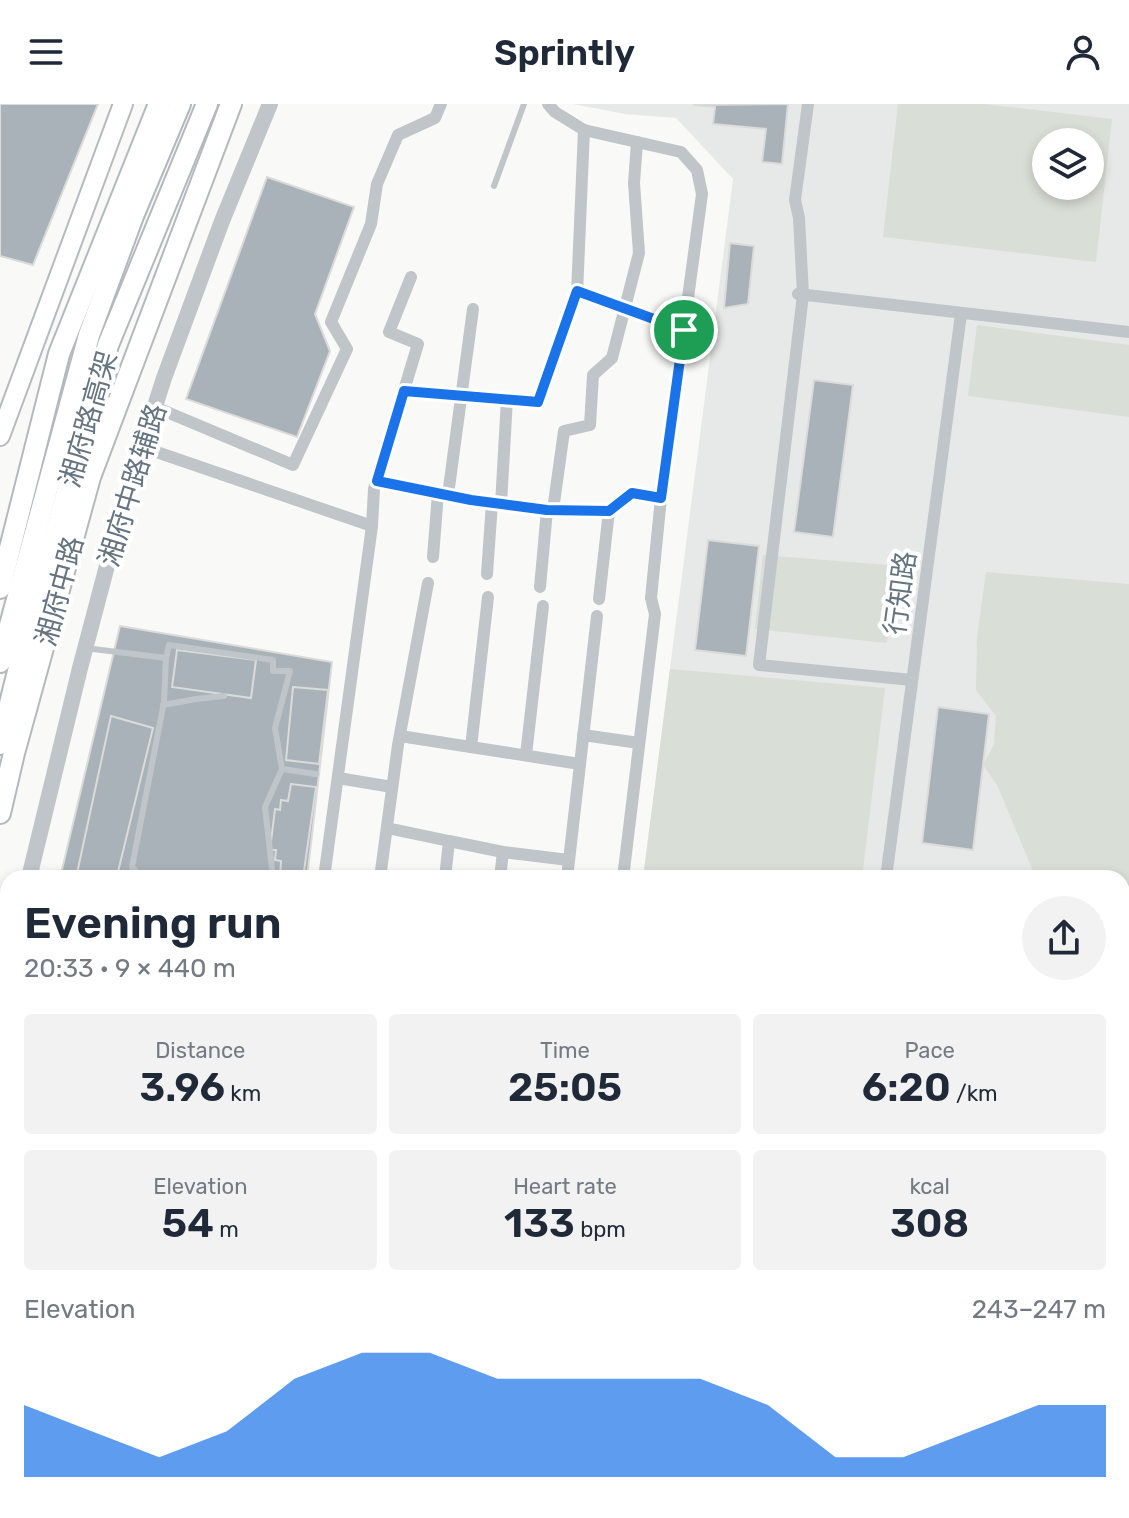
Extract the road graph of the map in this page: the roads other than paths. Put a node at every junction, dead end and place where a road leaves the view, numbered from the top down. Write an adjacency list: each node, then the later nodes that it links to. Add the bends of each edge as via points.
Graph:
1 (123, 104): 26 (main road)
2 (159, 104): 39 (main road, 湘府中路, via 59,354)
3 (180, 104): 46 (main road, 湘府路高架, via 89,335)
4 (207, 104): 53 (main road, 湘府路高架, via 108,345)
5 (231, 104): 61 (main road, 湘府中路, via 90,477)
6 (270, 104): 25 (street, 湘府中路辅路)
7 (441, 104): 25 (street, via 435,118 398,135 377,184 371,224 331,322 347,349 293,465)
8 (524, 104): 13 (lane)
9 (548, 104): 11 (street)
10 (808, 104): 16 (street, via 795,200)
11 (584, 130): 12 (street); 15 (street)
12 (637, 142): 17 (street, via 639,253); 20 (street, via 681,152 697,170 702,194)
13 (494, 186)
14 (411, 277): 22 (street, via 389,332 418,344)
15 (577, 291): 17 (street); 24 (street, via 538,402)
16 (800, 294): 19 (street); 47 (street, via 759,665)
17 (625, 308): 20 (street); 32 (street, via 612,358 593,375 590,425 564,431)
18 (473, 309): 23 (street)
19 (961, 314): 21 (street); 47 (street, 行知路)
20 (684, 330): 30 (street)
21 (1129, 332)
22 (404, 391): 23 (street); 28 (street)
23 (461, 395): 24 (street); 29 (street)
24 (507, 399): 31 (street)
25 (155, 407): 27 (street, 湘府中路辅路)
26 (0, 436)
27 (142, 447): 34 (street); 44 (street, 湘府中路辅路)
28 (377, 481): 29 (street); 34 (street)
29 (443, 494): 31 (street); 35 (street)
30 (661, 498): 33 (street, via 632,493); 52 (street, via 651,598 655,614)
31 (496, 503): 32 (street); 36 (street)
32 (550, 510): 33 (street); 38 (street)
33 (609, 511): 41 (street)
34 (372, 526): 59 (street)
35 (433, 557)
36 (487, 574)
37 (428, 583): 51 (street)
38 (540, 587)
39 (0, 588)
40 (488, 597): 54 (street)
41 (599, 599)
42 (543, 606): 55 (street)
43 (597, 616): 50 (street)
44 (85, 648): 45 (lane); 66 (street, 湘府中路辅路)
45 (166, 658): 49 (lane); 57 (lane, via 169,645 273,660 273,671 290,671 275,728)
46 (0, 662)
47 (912, 680): 75 (street, 行知路)
48 (224, 696): 49 (lane)
49 (163, 705): 67 (lane)
50 (583, 735): 52 (street); 56 (street)
51 (400, 736): 54 (street); 60 (street)
52 (639, 743): 74 (street)
53 (0, 744)
54 (471, 747): 55 (street)
55 (526, 755): 56 (street)
56 (580, 764): 65 (street)
57 (282, 769): 58 (lane); 68 (lane, via 265,807)
58 (316, 774)
59 (338, 778): 60 (street); 69 (street)
60 (392, 787): 62 (street)
61 (0, 813)
62 (387, 828): 63 (street); 70 (street)
63 (449, 841): 64 (street); 71 (street)
64 (503, 852): 65 (street); 72 (street)
65 (569, 860): 73 (street)
66 (31, 870)
67 (135, 870)
68 (272, 870)
69 (325, 870)
70 (381, 870)
71 (446, 870)
72 (501, 870)
73 (568, 870)
74 (624, 870)
75 (887, 870)

